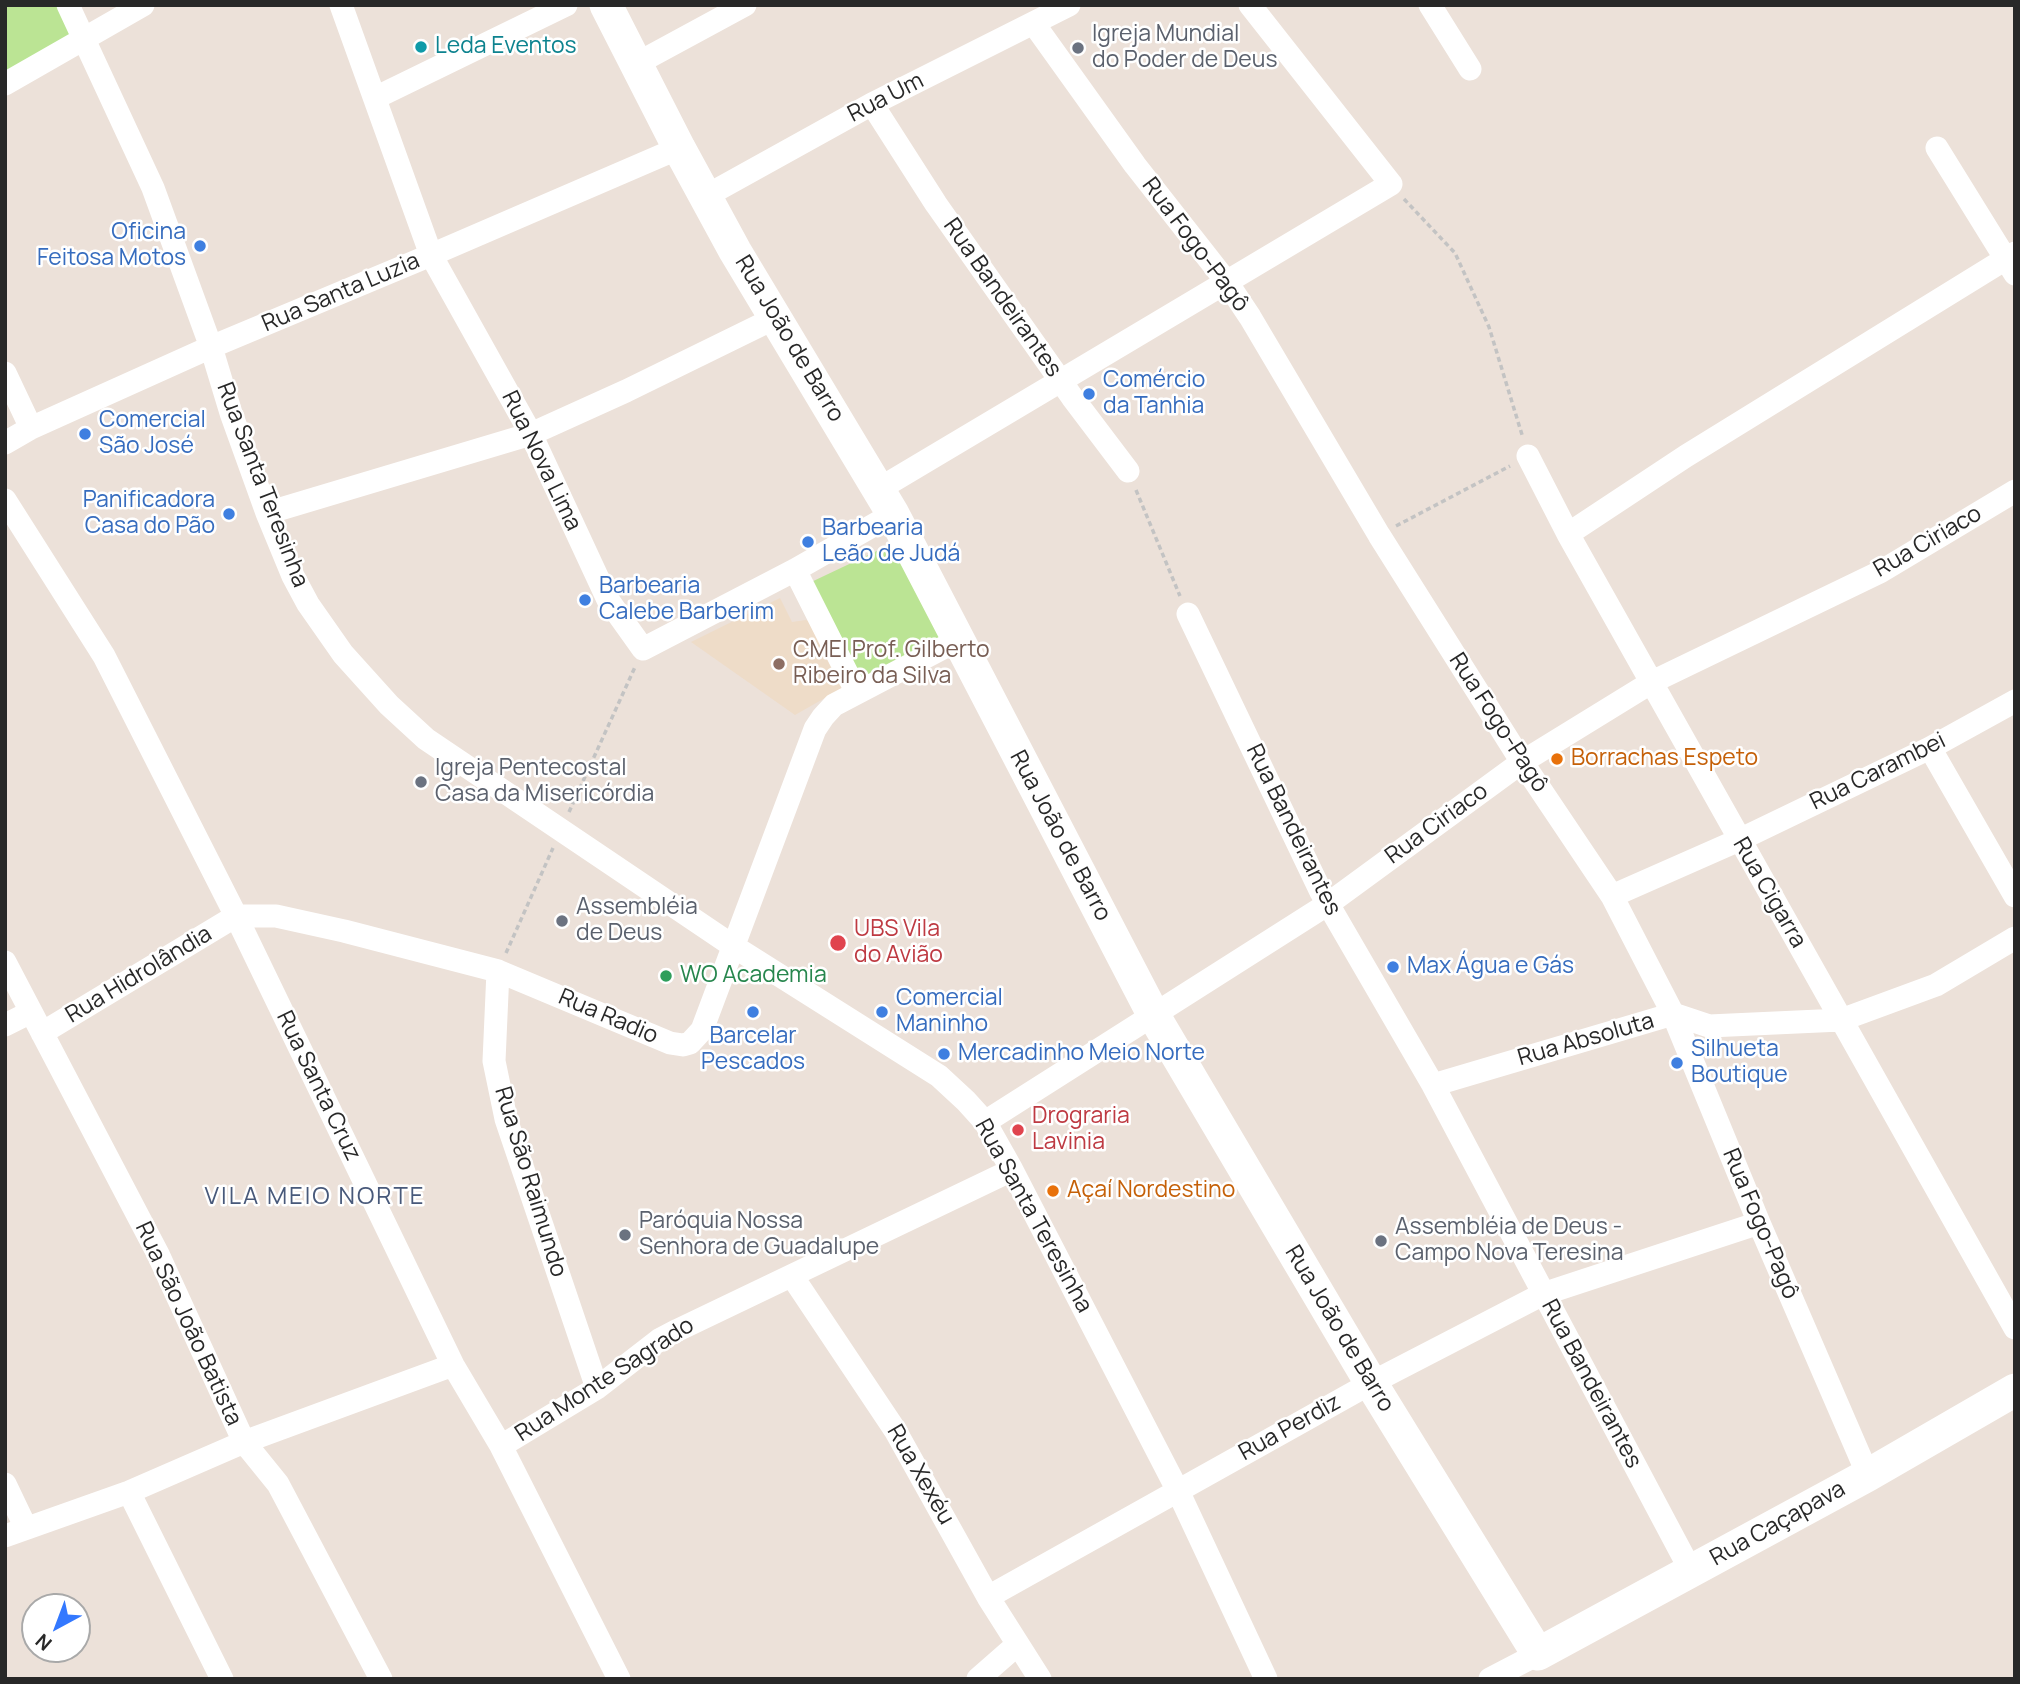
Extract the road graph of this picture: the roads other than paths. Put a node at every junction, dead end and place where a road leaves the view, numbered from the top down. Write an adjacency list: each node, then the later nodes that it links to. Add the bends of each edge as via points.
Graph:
1 (68, 5): 11 (street, Rua Santa Teresinha)
2 (143, 5): 11 (street)
3 (341, 5): 15 (street, Rua Nova Lima)
4 (566, 5): 15 (street)
5 (607, 5): 12 (street, Rua João de Barro)
6 (745, 5): 12 (street)
7 (1069, 5): 10 (street, Rua Um)
8 (1250, 5): 22 (street, via 1391,184)
9 (1430, 5): 13 (street)
10 (1034, 24): 16 (street, Rua Um); 22 (street, Rua Fogo-Pagô)
11 (83, 38): 14 (street); 24 (street, Rua Santa Teresinha, via 153,187)
12 (636, 64): 17 (street, Rua João de Barro)
13 (1471, 69)
14 (5, 84)
15 (375, 98): 20 (street, Rua Nova Lima)
16 (872, 104): 19 (street, Rua Um); 26 (street, Rua Bandeirantes)
17 (679, 148): 19 (street, Rua João de Barro); 20 (street, Rua Santa Luzia)
18 (1937, 148): 21 (street)
19 (706, 196): 23 (street, Rua João de Barro)
20 (431, 256): 24 (street, Rua Santa Luzia); 28 (street, Rua Nova Lima)
21 (2012, 262): 36 (street, via 1686,456)
22 (1226, 281): 26 (street); 44 (street, Rua Fogo-Pagô)
23 (776, 317): 28 (street); 34 (street, Rua João de Barro)
24 (211, 347): 27 (street, Rua Santa Luzia); 35 (street, Rua Santa Teresinha)
25 (5, 373): 27 (street)
26 (1060, 380): 31 (street, Rua Bandeirantes); 34 (street)
27 (31, 428): 29 (street, Rua Santa Luzia)
28 (531, 434): 35 (street); 37 (street, Rua Nova Lima, via 608,600 643,649)
29 (5, 443)
30 (1528, 456): 36 (street, Rua Cigarra)
31 (1128, 471)
32 (2015, 491): 40 (street, Rua Ciriaco, via 1880,572)
33 (5, 500): 49 (street, Rua Santa Cruz, via 104,656)
34 (886, 502): 37 (street, Rua Nova Lima); 39 (street, Rua João de Barro)
35 (267, 513): 51 (street, Rua Santa Teresinha, via 307,604 343,654 400,716 426,739)
36 (1568, 534): 40 (street, Rua Cigarra)
37 (795, 570): 41 (street)
38 (1188, 614): 48 (street, Rua Bandeirantes)
39 (958, 640): 41 (street, Rua Radio); 56 (street, Rua João de Barro)
40 (1652, 682): 44 (street, Rua Ciriaco); 45 (street, Rua Cigarra)
41 (857, 693): 51 (street, Rua Radio, via 834,705 815,729)
42 (2015, 701): 43 (street, Rua Carambei)
43 (1930, 748): 45 (street, Rua Carambei); 47 (street)
44 (1522, 762): 46 (street, Rua Fogo-Pagô); 48 (street, Rua Ciriaco)
45 (1739, 840): 46 (street, Rua Carambei); 57 (street, Rua Cigarra)
46 (1612, 896): 55 (street, Rua Fogo-Pagô)
47 (2015, 896)
48 (1328, 904): 56 (street, Rua Ciriaco); 60 (street, Rua Bandeirantes)
49 (236, 916): 53 (street, Rua Radio, via 310,922); 59 (street, Rua Hidrolândia); 67 (street, Rua Santa Cruz)
50 (2015, 938): 57 (street, Rua Absoluta, via 1936,985)
51 (733, 946): 53 (street, Rua Radio, via 702,1030 695,1040 683,1045 670,1044); 61 (street, Rua Santa Teresinha, via 939,1076)
52 (5, 962): 54 (street, Rua São João Batista)
53 (498, 971): 69 (street, Rua São Raimundo, via 494,1060 506,1119)
54 (31, 1012): 58 (street, Rua Hidrolândia); 59 (street, Rua São João Batista)
55 (1673, 1014): 57 (street, Rua Absoluta, via 1709,1026); 60 (street, Rua Absoluta); 63 (street, Rua Fogo-Pagô)
56 (1154, 1016): 61 (street, Rua Ciriaco); 68 (street, Rua João de Barro)
57 (1841, 1020): 66 (street, Rua Cigarra)
58 (5, 1025)
59 (42, 1033): 71 (street, Rua São João Batista, via 158,1254)
60 (1433, 1085): 65 (street, Rua Bandeirantes)
61 (985, 1122): 62 (street, Rua Santa Teresinha)
62 (1012, 1170): 64 (street, Rua Monte Sagrado); 75 (street, Rua Santa Teresinha)
63 (1759, 1223): 65 (street, Rua Perdiz); 73 (street, Rua Fogo-Pagô)
64 (792, 1276): 69 (street, Rua Monte Sagrado, via 659,1340); 79 (street, Rua Xexéu, via 895,1430)
65 (1543, 1294): 68 (street, Rua Perdiz); 78 (street, Rua Bandeirantes)
66 (2015, 1328)
67 (453, 1364): 71 (street); 72 (street, Rua Santa Cruz)
68 (1371, 1383): 75 (street, Rua Perdiz); 81 (street, Rua João de Barro)
69 (597, 1388): 72 (street, Rua Monte Sagrado)
70 (2015, 1390): 73 (street, Rua Caçapava)
71 (244, 1442): 76 (street); 83 (street, Rua São João Batista, via 278,1484)
72 (501, 1446): 84 (street, Rua Santa Cruz)
73 (1868, 1475): 78 (street, Rua Caçapava)
74 (5, 1484): 77 (street)
75 (1178, 1491): 79 (street, Rua Perdiz); 87 (street, Rua Santa Teresinha)
76 (129, 1492): 77 (street); 82 (street)
77 (16, 1532)
78 (1691, 1571): 81 (street, Rua Caçapava)
79 (988, 1597): 80 (street, Rua Xexéu)
80 (1018, 1644): 85 (street); 86 (street, Rua Xexéu)
81 (1538, 1654): 88 (street)
82 (222, 1679)
83 (381, 1679)
84 (619, 1679)
85 (978, 1679)
86 (1040, 1679)
87 (1266, 1679)
88 (1490, 1679)

